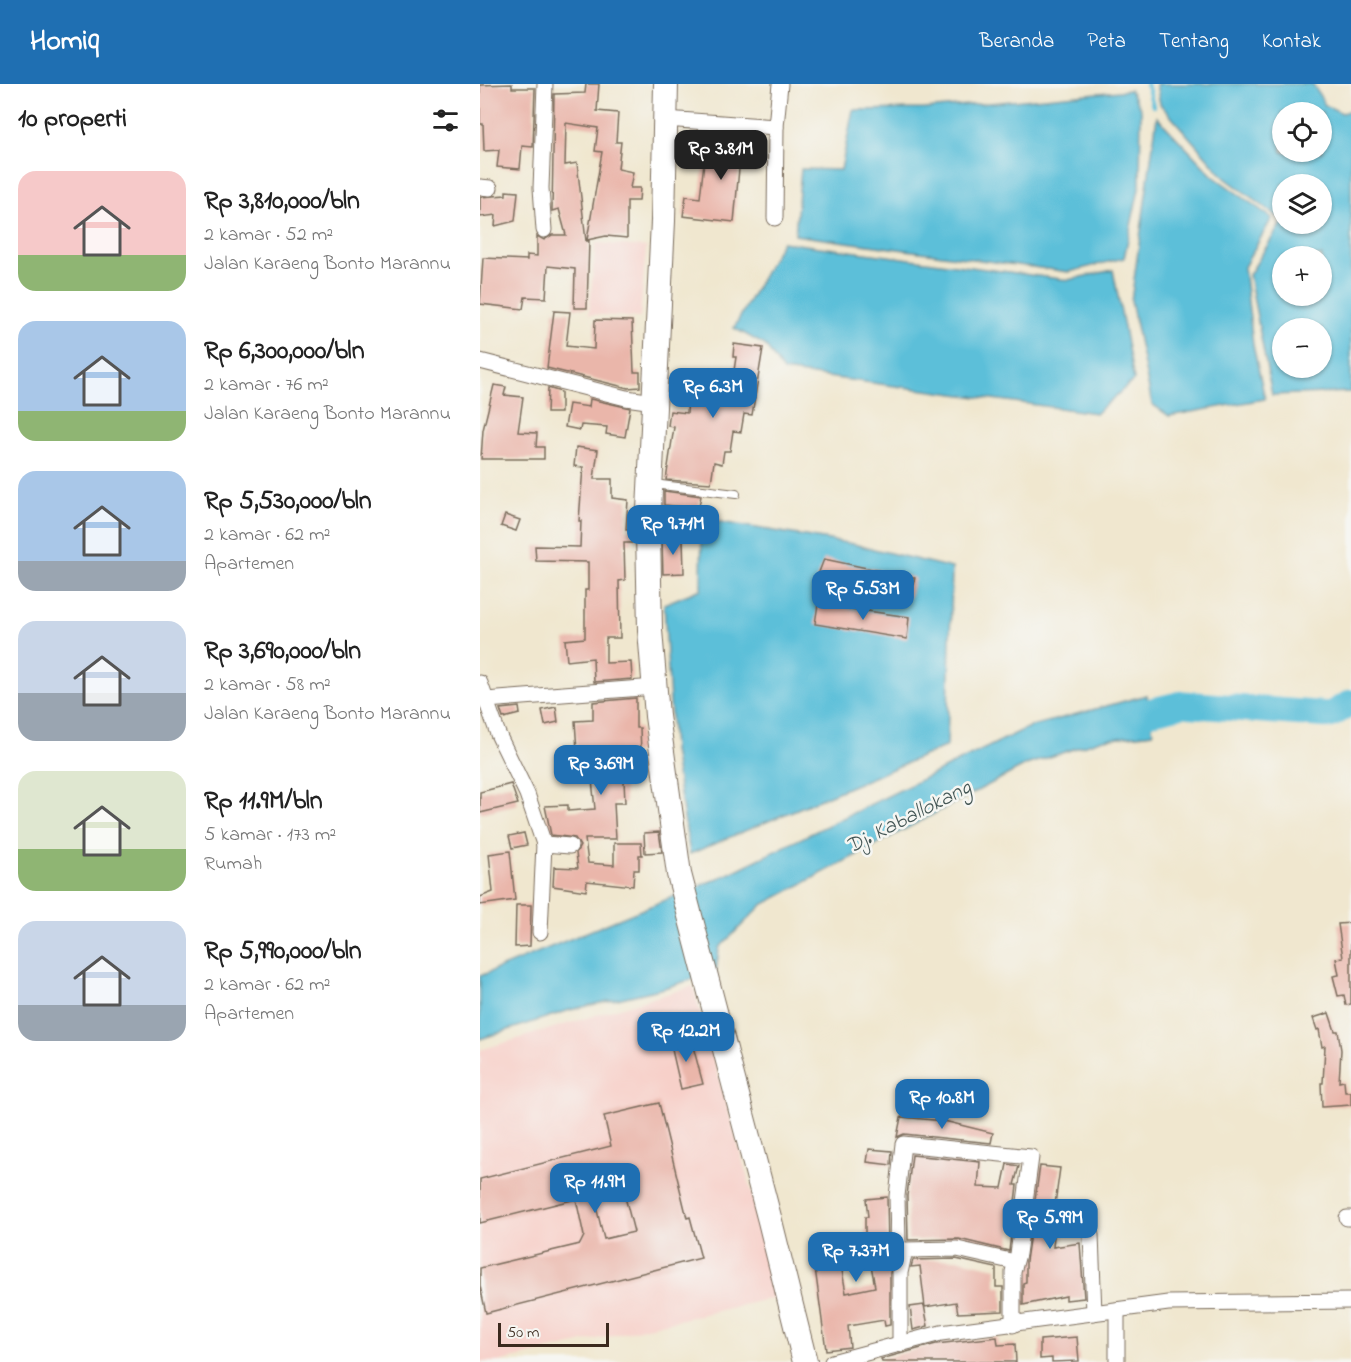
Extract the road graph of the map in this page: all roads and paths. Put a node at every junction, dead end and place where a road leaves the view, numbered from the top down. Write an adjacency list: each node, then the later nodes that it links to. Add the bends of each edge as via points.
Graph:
1 (545, 84): 7 (street, via 541,188)
2 (666, 84): 4 (main road)
3 (780, 84): 5 (street)
4 (665, 118): 5 (street); 9 (main road)
5 (776, 128): 6 (street)
6 (775, 218)
7 (544, 230)
8 (480, 361): 9 (street)
9 (654, 402): 10 (main road)
10 (652, 484): 11 (lane); 13 (main road, via 648,544)
11 (736, 494)
12 (480, 683): 14 (street)
13 (655, 687): 14 (street); 26 (main road, via 668,810 683,892)
14 (486, 700): 15 (street, via 498,734 522,780)
15 (544, 844): 16 (street); 17 (street)
16 (570, 846)
17 (540, 932)
18 (1091, 1235): 23 (street)
19 (902, 1252): 20 (street, via 957,1249); 20 (street, via 898,1242 897,1196 903,1144 1031,1157); 25 (street)
20 (1015, 1262): 24 (street)
21 (1351, 1301): 22 (street, via 1168,1303)
22 (1117, 1310): 23 (street); 28 (street)
23 (1094, 1313): 24 (street)
24 (1013, 1325): 25 (street, via 941,1333)
25 (895, 1351): 27 (street)
26 (804, 1362)
27 (832, 1362)
28 (1117, 1362)

